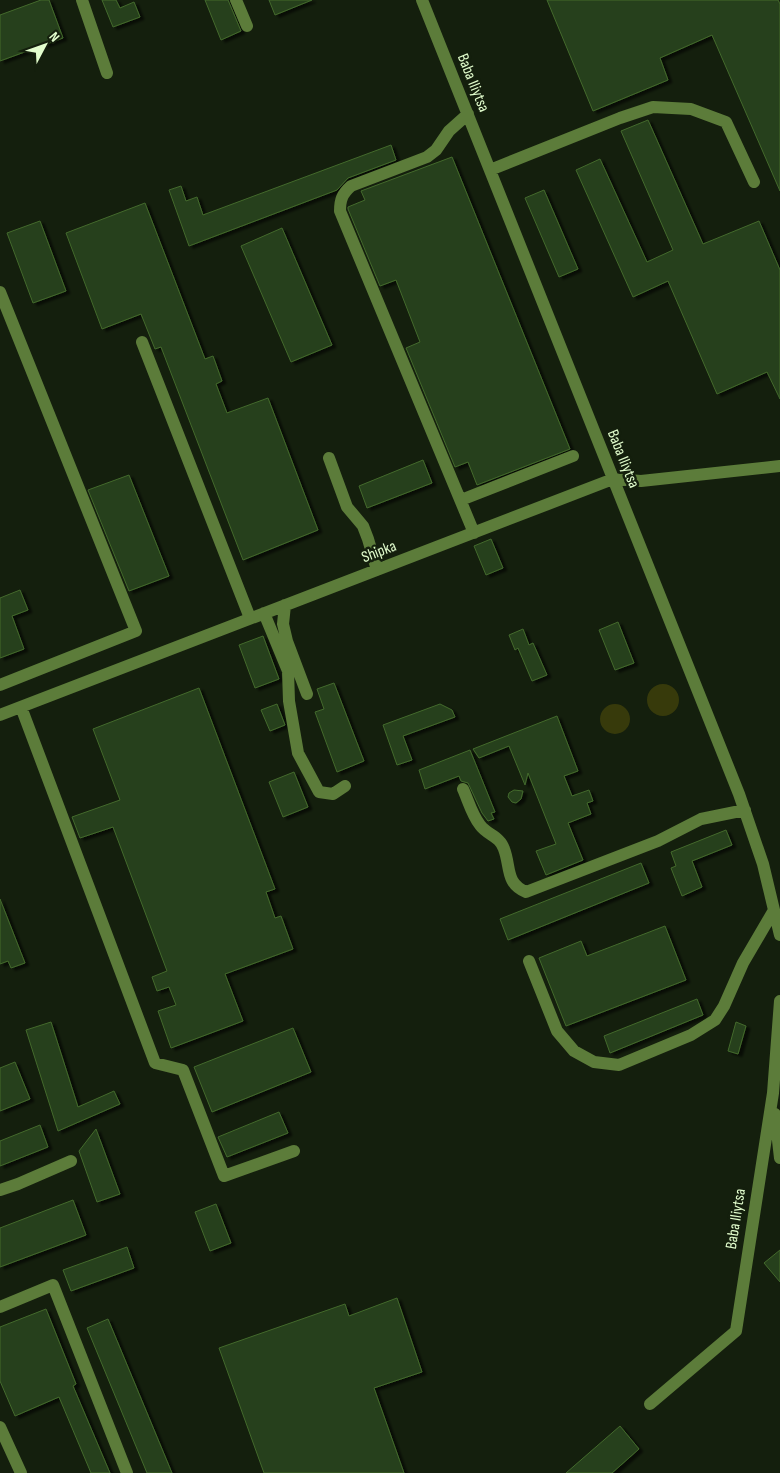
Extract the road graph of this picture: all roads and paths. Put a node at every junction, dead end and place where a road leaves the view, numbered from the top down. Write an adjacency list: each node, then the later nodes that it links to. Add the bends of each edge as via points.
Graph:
1 (82, 0): 5 (street)
2 (236, 0): 4 (street)
3 (422, 0): 6 (street, Baba Iliytsa)
4 (247, 26)
5 (107, 73)
6 (468, 114): 7 (street, Baba Iliytsa); 15 (street, via 426,157 351,186 340,201 340,211)
7 (490, 170): 8 (street, via 653,107 691,109 726,122); 14 (street, Baba Iliytsa)
8 (754, 182)
9 (0, 292): 21 (street, via 136,632)
10 (142, 342): 20 (street)
11 (573, 456): 15 (street)
12 (330, 458): 17 (street, via 347,507 366,532)
13 (780, 466): 14 (street, Shipka, via 641,481)
14 (613, 479): 16 (street, Shipka); 27 (street, Baba Iliytsa)
15 (461, 500): 16 (street)
16 (474, 533): 17 (street, Shipka)
17 (377, 570): 18 (street, Shipka)
18 (285, 605): 19 (street, Shipka); 22 (street, via 283,624 287,641)
19 (264, 613): 20 (street, Shipka); 25 (street, via 288,671 289,701 298,753 319,792 333,794)
20 (250, 618): 23 (street, Shipka)
21 (0, 685)
22 (307, 694)
23 (21, 707): 24 (street, Shipka); 33 (street, via 155,1063 183,1070 224,1176)
24 (0, 715)
25 (344, 786)
26 (464, 789): 27 (street, via 479,824 498,838 504,848 512,882 526,892 658,841 701,819)
27 (745, 810): 28 (street, Baba Iliytsa)
28 (774, 910): 29 (street, Baba Iliytsa); 30 (street, via 743,962 715,1020 691,1035 619,1065 594,1062 574,1051 558,1031)
29 (780, 936)
30 (529, 961)
31 (780, 1000): 32 (street, Baba Iliytsa)
32 (774, 1093): 34 (street); 38 (street, Baba Iliytsa, via 736,1331)
33 (294, 1151)
34 (780, 1158)
35 (71, 1160): 36 (street)
36 (0, 1190)
37 (0, 1307): 41 (street, via 53,1285)
38 (650, 1404)
39 (0, 1427): 40 (street)
40 (21, 1473)
41 (128, 1473)

